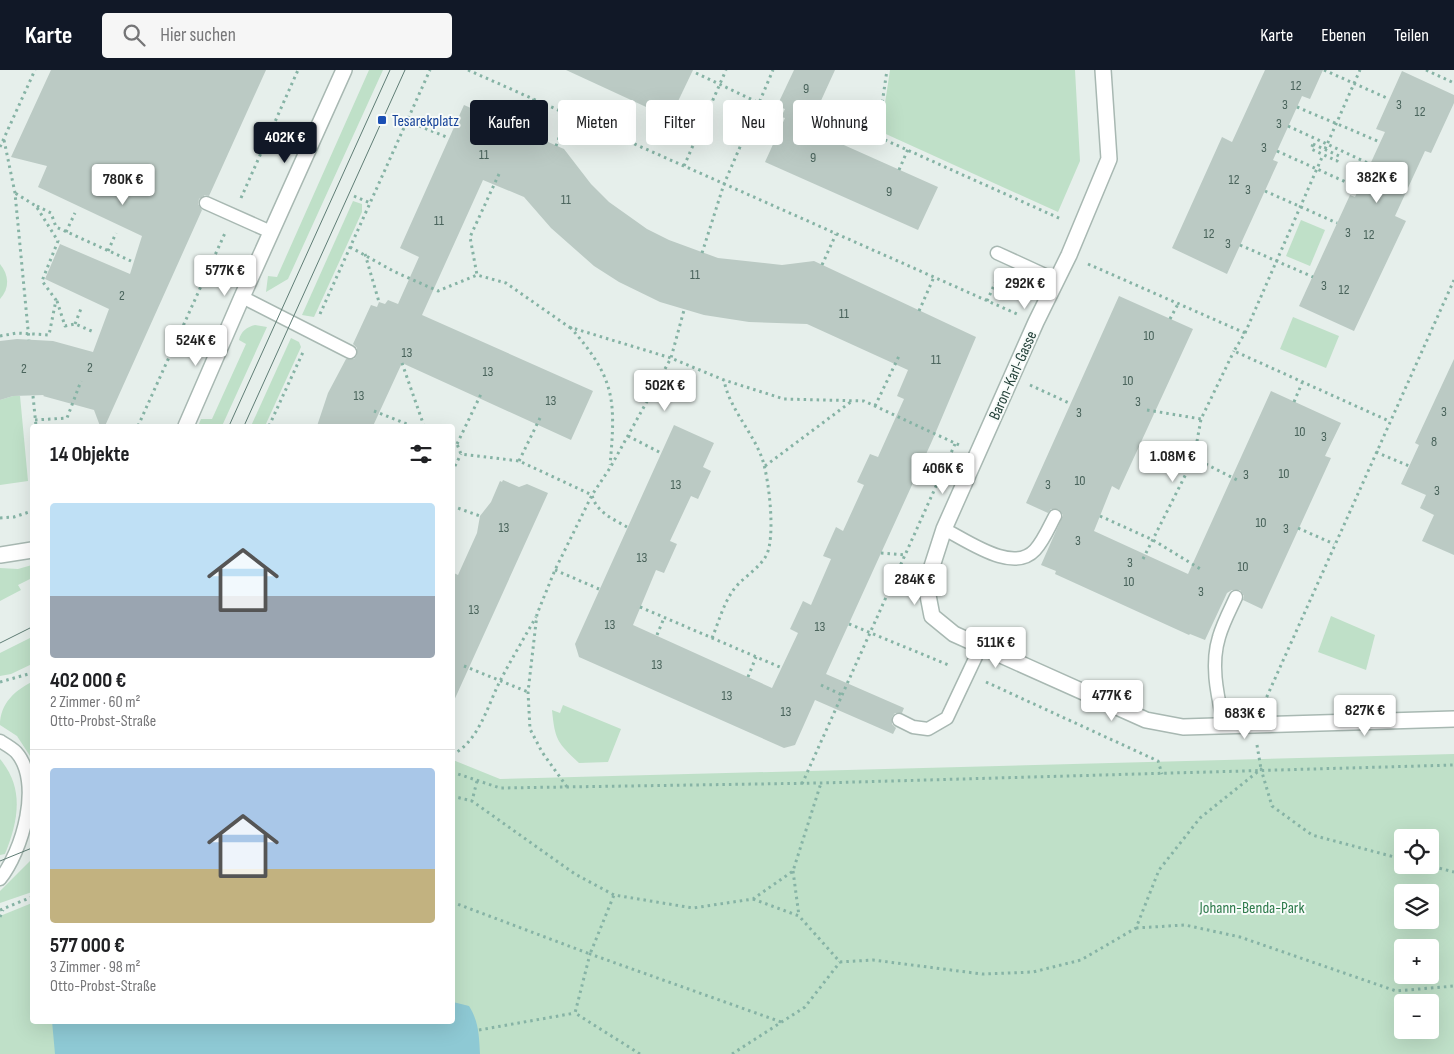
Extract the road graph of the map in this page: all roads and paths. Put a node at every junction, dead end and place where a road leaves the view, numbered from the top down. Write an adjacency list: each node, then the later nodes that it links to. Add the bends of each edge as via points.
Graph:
1 (35, 70): 28 (path)
2 (298, 70): 55 (path)
3 (344, 70): 59 (street)
4 (430, 70): 23 (path)
5 (468, 70): 17 (path)
6 (726, 70): 16 (path)
7 (773, 70): 19 (path)
8 (887, 70): 20 (path)
9 (1103, 70): 57 (street, Baron-Karl-Gasse, via 1108,159)
10 (1324, 70): 15 (path)
11 (1360, 70): 15 (path)
12 (1426, 70): 14 (path)
13 (696, 73): 16 (path)
14 (1454, 83)
15 (1354, 84): 21 (path); 24 (path)
16 (719, 85): 18 (path); 41 (path)
17 (534, 100)
18 (752, 100)
19 (760, 100)
20 (883, 100)
21 (1389, 100)
22 (1297, 107): 24 (path)
23 (407, 121): 26 (path); 51 (path)
24 (1337, 124): 30 (path); 32 (path)
25 (1288, 126): 32 (path)
26 (449, 138)
27 (886, 139): 36 (path)
28 (4, 140): 35 (path); 48 (path)
29 (558, 141): 34 (path)
30 (1380, 142)
31 (636, 144): 41 (path)
32 (1327, 144): 37 (path); 40 (path)
33 (741, 145): 45 (path)
34 (556, 146)
35 (0, 147)
36 (908, 149): 43 (path); 57 (path)
37 (1325, 149): 39 (path, via 1313,144 1310,149); 39 (path, via 1340,156 1337,161)
38 (1277, 151): 42 (path)
39 (1323, 155): 42 (path)
40 (1370, 164)
41 (684, 166): 45 (path)
42 (1317, 169): 46 (path); 53 (path)
43 (899, 170)
44 (498, 174): 72 (path, via 470,237)
45 (724, 184): 61 (path); 65 (path)
46 (1359, 188)
47 (1265, 191): 53 (path)
48 (15, 193): 52 (path); 91 (path)
49 (354, 196): 51 (path)
50 (206, 202): 55 (lane)
51 (370, 203): 63 (path)
52 (36, 206): 58 (path, via 51,213 56,227); 78 (path, via 58,241 42,281)
53 (1300, 208): 56 (path); 69 (path)
54 (75, 213): 58 (path)
55 (233, 215): 59 (lane); 117 (path)
56 (1337, 223)
57 (1080, 227): 68 (street, Baron-Karl-Gasse)
58 (66, 232): 64 (path)
59 (271, 232): 77 (street)
60 (116, 233): 64 (path)
61 (836, 234): 71 (path); 73 (path)
62 (1240, 245): 69 (path)
63 (350, 247): 66 (path); 90 (path)
64 (108, 251): 70 (path)
65 (702, 253)
66 (364, 254): 72 (path, via 438,291); 80 (path)
67 (1002, 255): 75 (lane); 79 (path)
68 (1069, 255): 75 (street, Baron-Karl-Gasse); 81 (path)
69 (1276, 261): 74 (path); 92 (path)
70 (131, 262)
71 (822, 265)
72 (477, 275): 88 (path, via 506,283)
73 (934, 277): 79 (path); 84 (path)
74 (1313, 277)
75 (1056, 280): 86 (street, Baron-Karl-Gasse)
76 (1454, 280): 115 (path)
77 (242, 297): 90 (lane); 118 (street)
78 (56, 300): 87 (path, via 65,326); 91 (path, via 49,335)
79 (987, 301): 86 (path)
80 (379, 302)
81 (1178, 304): 85 (path); 92 (path)
82 (82, 306): 87 (path)
83 (684, 310): 98 (path)
84 (920, 311)
85 (1170, 319)
86 (1036, 322): 100 (street, Baron-Karl-Gasse)
87 (75, 324): 89 (path)
88 (569, 327): 98 (path); 134 (path, via 599,364 609,386 614,406)
89 (94, 332)
90 (312, 332): 96 (lane); 119 (path)
91 (28, 333): 93 (path); 94 (path)
92 (1245, 334): 95 (path)
93 (0, 336)
94 (28, 340)
95 (1234, 350): 103 (path); 113 (path)
96 (350, 352)
97 (899, 356): 109 (path)
98 (671, 358): 101 (path); 122 (path)
99 (402, 363): 121 (path)
100 (1012, 377): 108 (path); 128 (street, Baron-Karl-Gasse)
101 (724, 380): 106 (path, via 784,399); 132 (path, via 726,392)
102 (81, 381): 114 (path, via 67,418)
103 (1302, 383): 107 (path); 115 (path)
104 (482, 392): 123 (path)
105 (33, 396): 114 (path)
106 (853, 400): 109 (path); 132 (path)
107 (1294, 402)
108 (1071, 404)
109 (875, 406): 124 (path)
110 (1147, 410): 113 (path)
111 (374, 411): 120 (path)
112 (540, 418): 130 (path)
113 (1201, 418): 129 (path)
114 (35, 420): 116 (path)
115 (1388, 421): 125 (path)
116 (36, 424)
117 (139, 424)
118 (187, 424)
119 (270, 424)
120 (407, 424)
121 (423, 424)
122 (628, 436): 126 (path); 134 (path)
123 (457, 444): 127 (path)
124 (955, 444): 128 (path); 137 (path)
125 (1376, 452): 133 (path); 149 (path)
126 (661, 453)
127 (461, 454): 130 (path); 131 (path)
128 (977, 454): 147 (street, Baron-Karl-Gasse)
129 (1194, 458): 136 (path); 148 (path)
130 (519, 461): 138 (path)
131 (455, 466)
132 (765, 466): 165 (path, via 770,543 755,570 732,592)
133 (1409, 466)
134 (610, 468): 138 (path)
135 (916, 475): 137 (path)
136 (1240, 482)
137 (937, 484): 153 (path)
138 (592, 495): 145 (path, via 600,511); 155 (path)
139 (455, 507): 141 (path)
140 (30, 511): 144 (path)
141 (480, 516)
142 (1055, 516): 147 (lane, via 1036,549 1021,559 1003,558)
143 (1100, 516): 148 (path)
144 (0, 518)
145 (627, 527)
146 (1298, 528): 149 (path)
147 (944, 529): 166 (street, Baron-Karl-Gasse, via 926,585 932,616 954,634)
148 (1153, 540): 154 (path); 156 (path)
149 (1334, 544): 180 (path)
150 (30, 550): 152 (street)
151 (881, 553): 153 (path)
152 (0, 555)
153 (905, 555): 163 (path)
154 (1143, 559)
155 (556, 570): 157 (path); 160 (path)
156 (1202, 570)
157 (599, 589)
158 (1236, 597): 181 (lane, via 1216,651 1215,679)
159 (640, 607): 161 (path)
160 (537, 614): 173 (path); 176 (path)
161 (664, 617): 164 (path); 165 (path)
162 (849, 624): 163 (path)
163 (871, 631): 171 (path); 177 (path)
164 (657, 635)
165 (712, 638): 167 (path)
166 (981, 646): 171 (lane); 181 (street, Baron-Karl-Gasse, via 1146,720 1183,727)
167 (756, 657): 169 (path); 172 (path)
168 (464, 666): 173 (path)
169 (782, 668)
170 (30, 674): 174 (path)
171 (969, 674): 179 (lane, via 947,718 928,729 913,727); 187 (path, via 1158,761)
172 (748, 677)
173 (500, 681): 176 (path); 183 (path, via 477,732)
174 (0, 682)
175 (821, 685): 177 (path)
176 (528, 692): 191 (path, via 530,729 542,752)
177 (842, 695): 190 (path)
178 (1454, 719): 180 (street, Baron-Karl-Gasse)
179 (899, 720)
180 (1254, 725): 181 (street, Baron-Karl-Gasse)
181 (1224, 726)
182 (0, 741): 198 (lane, via 16,753 29,790 24,827 10,864)
183 (455, 754)
184 (1454, 765): 185 (path)
185 (1262, 770): 187 (path); 194 (path, via 1272,806 1312,835); 206 (path, via 1200,818 1158,870)
186 (455, 773): 188 (path)
187 (1162, 774): 189 (path)
188 (477, 781): 191 (path, via 500,788); 193 (path)
189 (821, 783): 190 (path); 196 (path)
190 (802, 784): 191 (path)
191 (568, 787)
192 (455, 797): 193 (path)
193 (472, 801): 199 (path, via 575,874)
194 (1394, 857)
195 (1439, 868): 197 (path)
196 (793, 871): 201 (path); 204 (path)
197 (1454, 872)
198 (0, 879)
199 (614, 895): 201 (path, via 693,908); 207 (path)
200 (30, 898): 203 (path)
201 (753, 900): 204 (path)
202 (455, 903): 207 (path)
203 (2, 910): 205 (path)
204 (799, 916): 208 (path)
205 (0, 917)
206 (1136, 928): 208 (path, via 1080,960 1033,972 982,974 873,960); 209 (path, via 1185,925 1240,937 1396,991)
207 (590, 954): 210 (path); 211 (path)
208 (840, 962): 211 (path, via 805,1008)
209 (1454, 986)
210 (575, 1013): 212 (path); 213 (path)
211 (784, 1023): 214 (path)
212 (479, 1030)
213 (640, 1054)
214 (732, 1054)

